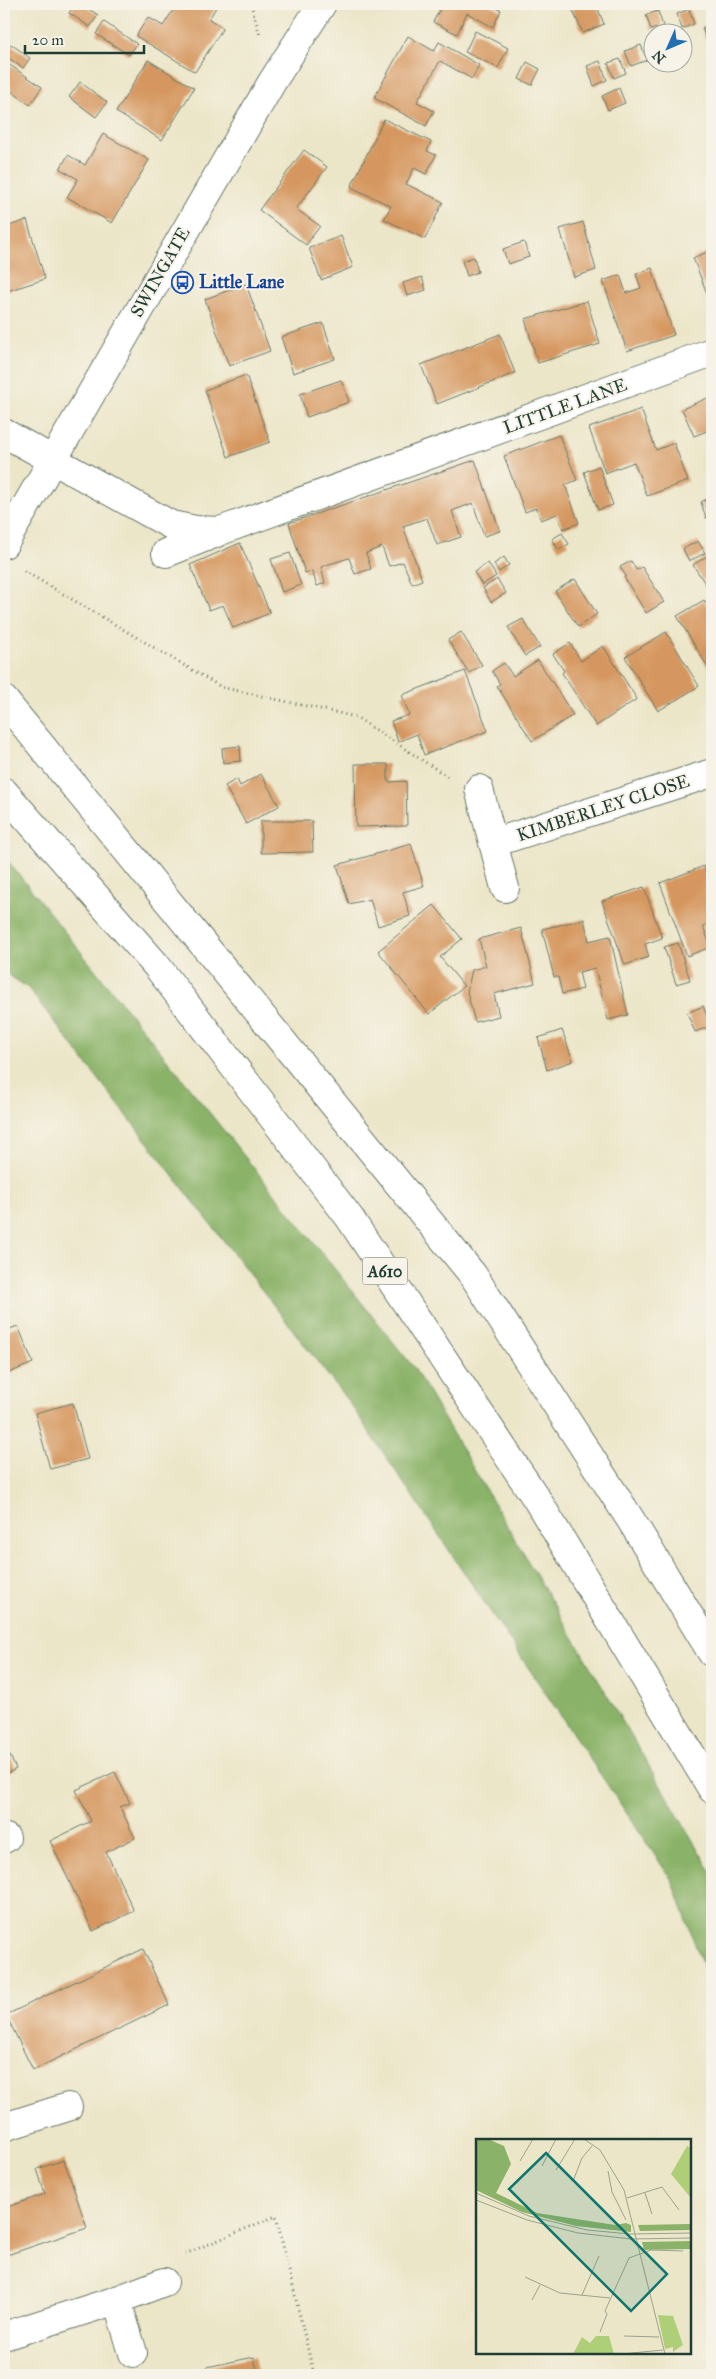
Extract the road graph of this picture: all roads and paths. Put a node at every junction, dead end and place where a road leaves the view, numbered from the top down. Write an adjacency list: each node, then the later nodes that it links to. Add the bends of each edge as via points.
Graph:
1 (322, 4): 4 (main road, SWINGATE, via 272,82)
2 (712, 352): 5 (main road, LITTLE LANE)
3 (4, 433): 4 (main road, LITTLE LANE)
4 (52, 458): 5 (main road, LITTLE LANE, via 171,525); 6 (main road, SWINGATE)
5 (220, 531): 7 (main road, LITTLE LANE)
6 (4, 544)
7 (166, 553)
8 (20, 570): 11 (path, via 221,687 356,717 456,782)
9 (4, 700): 15 (main road, via 473,1275 623,1508)
10 (712, 772): 13 (main road, KIMBERLEY CLOSE)
11 (479, 789): 13 (main road, KIMBERLEY CLOSE)
12 (4, 792): 16 (main road, A610, via 156,965 349,1216 536,1498)
13 (493, 843): 14 (main road, KIMBERLEY CLOSE)
14 (505, 888)
15 (712, 1654)
16 (712, 1789)
17 (68, 2106): 18 (main road)
18 (4, 2127)
19 (164, 2282): 20 (main road); 23 (path, via 159,2265 276,2216)
20 (117, 2300): 21 (main road); 22 (main road)
21 (4, 2336)
22 (133, 2353)
23 (314, 2375)

